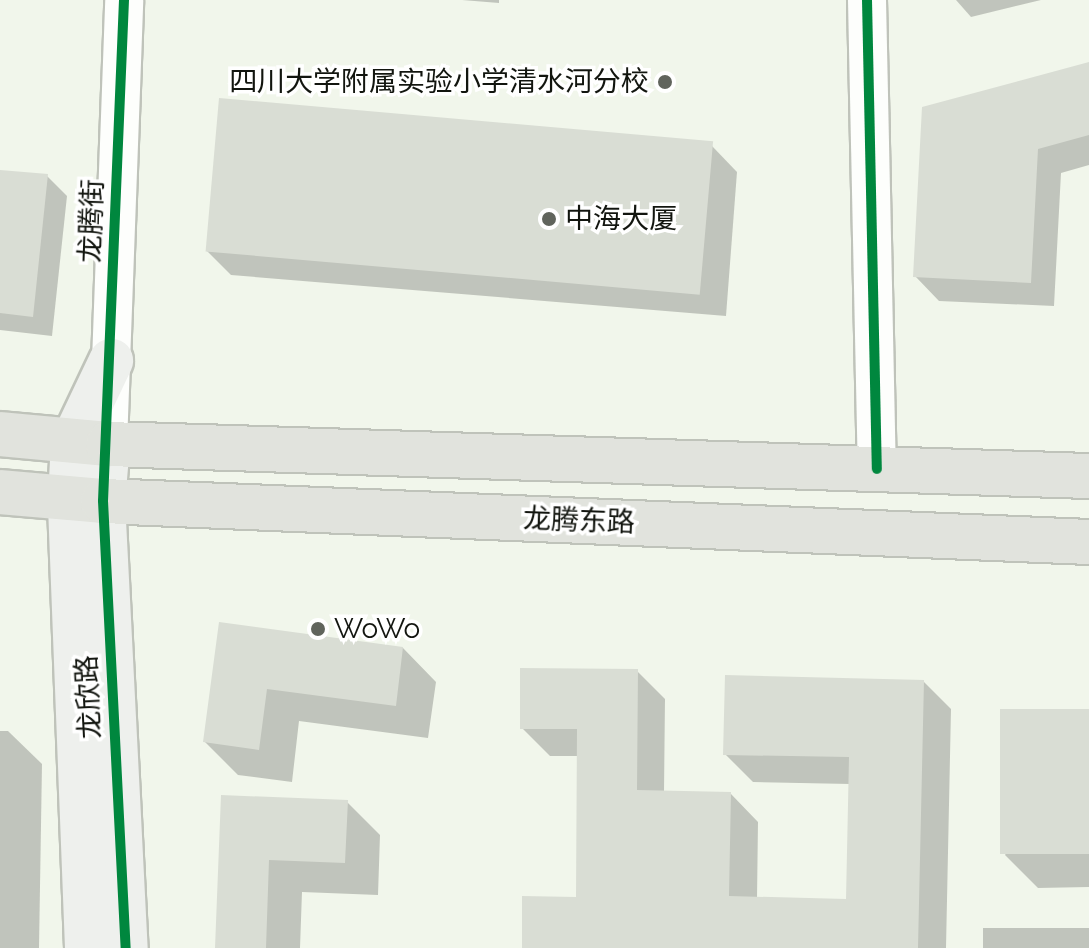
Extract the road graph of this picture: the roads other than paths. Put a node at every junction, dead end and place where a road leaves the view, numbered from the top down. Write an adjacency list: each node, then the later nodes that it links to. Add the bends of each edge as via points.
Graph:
1 (124, 0): 3 (street, 龙腾街)
2 (867, 0): 6 (street)
3 (111, 361): 5 (street)
4 (0, 434): 5 (main road)
5 (91, 442): 6 (main road); 9 (street, 龙欣路)
6 (877, 469): 7 (main road)
7 (1089, 476)
8 (0, 492): 9 (main road, 龙腾东路)
9 (86, 500): 10 (main road, 龙腾东路); 11 (street); 12 (street, 龙欣路)
10 (1089, 542)
11 (87, 948)
12 (126, 948)

